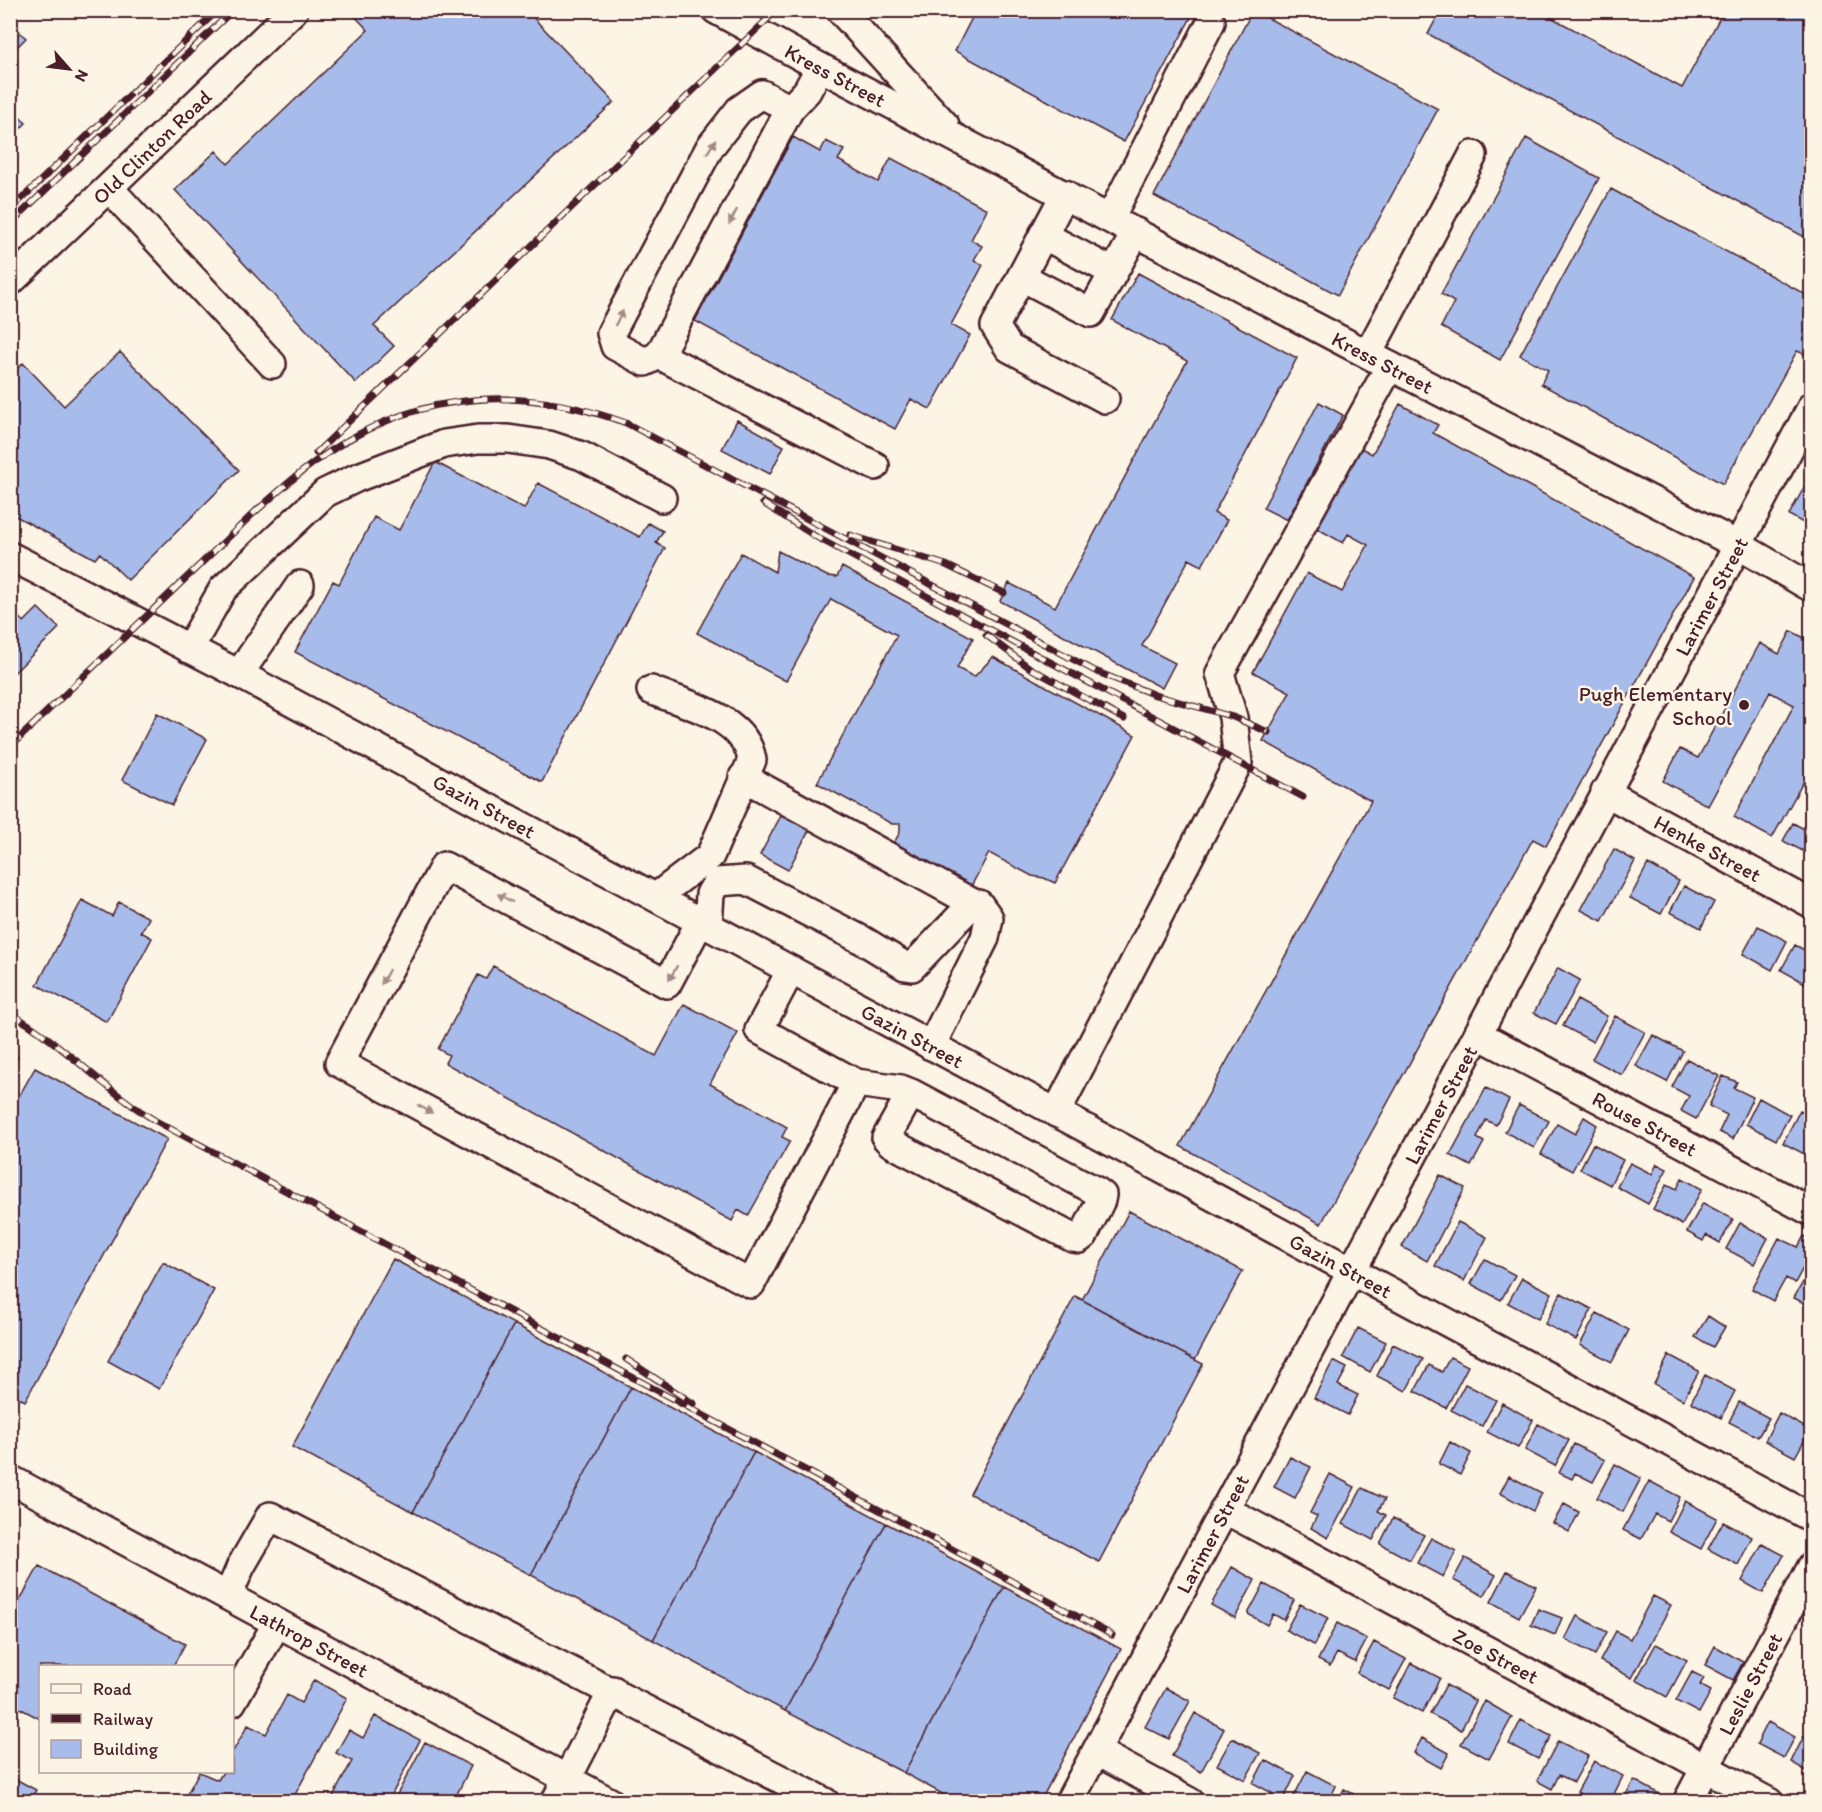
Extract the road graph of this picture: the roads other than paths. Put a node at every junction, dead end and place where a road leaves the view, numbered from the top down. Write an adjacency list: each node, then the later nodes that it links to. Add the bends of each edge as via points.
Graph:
1 (294, 10): 9 (street, Old Clinton Road)
2 (717, 10): 5 (street, Kress Street)
3 (840, 10): 7 (street, Kress Street)
4 (1211, 22): 11 (street)
5 (820, 67): 6 (street, via 807,91); 7 (street, Kress Street)
6 (790, 109): 17 (street, one-way to 17); 17 (street, one-way to 6, via 645,362 615,346 611,333 704,157 739,110 762,94)
7 (956, 137): 10 (street, Kress Street)
8 (1473, 155): 18 (street)
9 (110, 188): 16 (street, Old Clinton Road); 19 (street)
10 (1065, 195): 11 (street, Kress Street); 13 (street)
11 (1110, 218): 12 (street, Kress Street)
12 (1136, 232): 14 (street); 18 (street, Kress Street)
13 (1043, 235): 14 (street); 15 (street)
14 (1113, 272): 15 (street, via 1091,313)
15 (1022, 277): 20 (street, via 995,326 1009,348)
16 (10, 282)
17 (659, 355): 22 (street)
18 (1379, 360): 24 (street, Kress Street); 42 (street, via 1220,673 1233,717 1238,763)
19 (272, 364)
20 (1106, 399)
21 (1812, 406): 24 (street, Larimer Street)
22 (875, 466)
23 (662, 498): 28 (street, via 582,456 549,445 508,439 444,444 325,493 223,589)
24 (1738, 545): 27 (street, Kress Street); 32 (street, Larimer Street)
25 (10, 556): 28 (street, Gazin Street)
26 (300, 585): 29 (street)
27 (1812, 588)
28 (189, 650): 29 (street, Gazin Street)
29 (239, 674): 33 (street, Gazin Street)
30 (651, 690): 31 (street, via 730,723 751,753 752,760)
31 (743, 777): 33 (street, via 710,856); 34 (street)
32 (1605, 792): 35 (street, Henke Street); 38 (street, Larimer Street)
33 (656, 897): 36 (street, Gazin Street)
34 (973, 903): 36 (street, via 912,967 746,880 717,882 710,894); 39 (street, via 979,904 989,918 985,938)
35 (1812, 904)
36 (704, 924): 37 (street, Gazin Street); 40 (street, one-way to 40, via 667,984 444,866 339,1063 751,1284)
37 (791, 970): 39 (street, Gazin Street); 40 (street, via 759,1030)
38 (1479, 1035): 43 (street, Rouse Street); 44 (street, Larimer Street)
39 (931, 1046): 42 (street, Gazin Street)
40 (856, 1083): 41 (street)
41 (911, 1093): 41 (street, via 1102,1195 1084,1235 1073,1238 891,1143 886,1138 888,1130)
42 (1056, 1113): 44 (street, Gazin Street)
43 (1812, 1212)
44 (1351, 1271): 46 (street, Larimer Street); 47 (street, Gazin Street)
45 (10, 1479): 49 (street, Lathrop Street)
46 (1224, 1509): 53 (street, Larimer Street); 54 (street, Zoe Street)
47 (1812, 1518)
48 (1812, 1566): 54 (street, Leslie Street)
49 (228, 1596): 50 (street, Lathrop Street); 51 (street, via 270,1516)
50 (277, 1623): 52 (street); 55 (street, Lathrop Street)
51 (613, 1690): 55 (street); 57 (street)
52 (234, 1698)
53 (1097, 1752): 58 (street, Larimer Street); 59 (street)
54 (1705, 1767): 60 (street, Leslie Street); 61 (street, Zoe Street)
55 (561, 1790): 56 (street, Lathrop Street)
56 (610, 1802)
57 (825, 1802)
58 (1069, 1802)
59 (1190, 1802)
60 (1687, 1802)
61 (1769, 1802)

